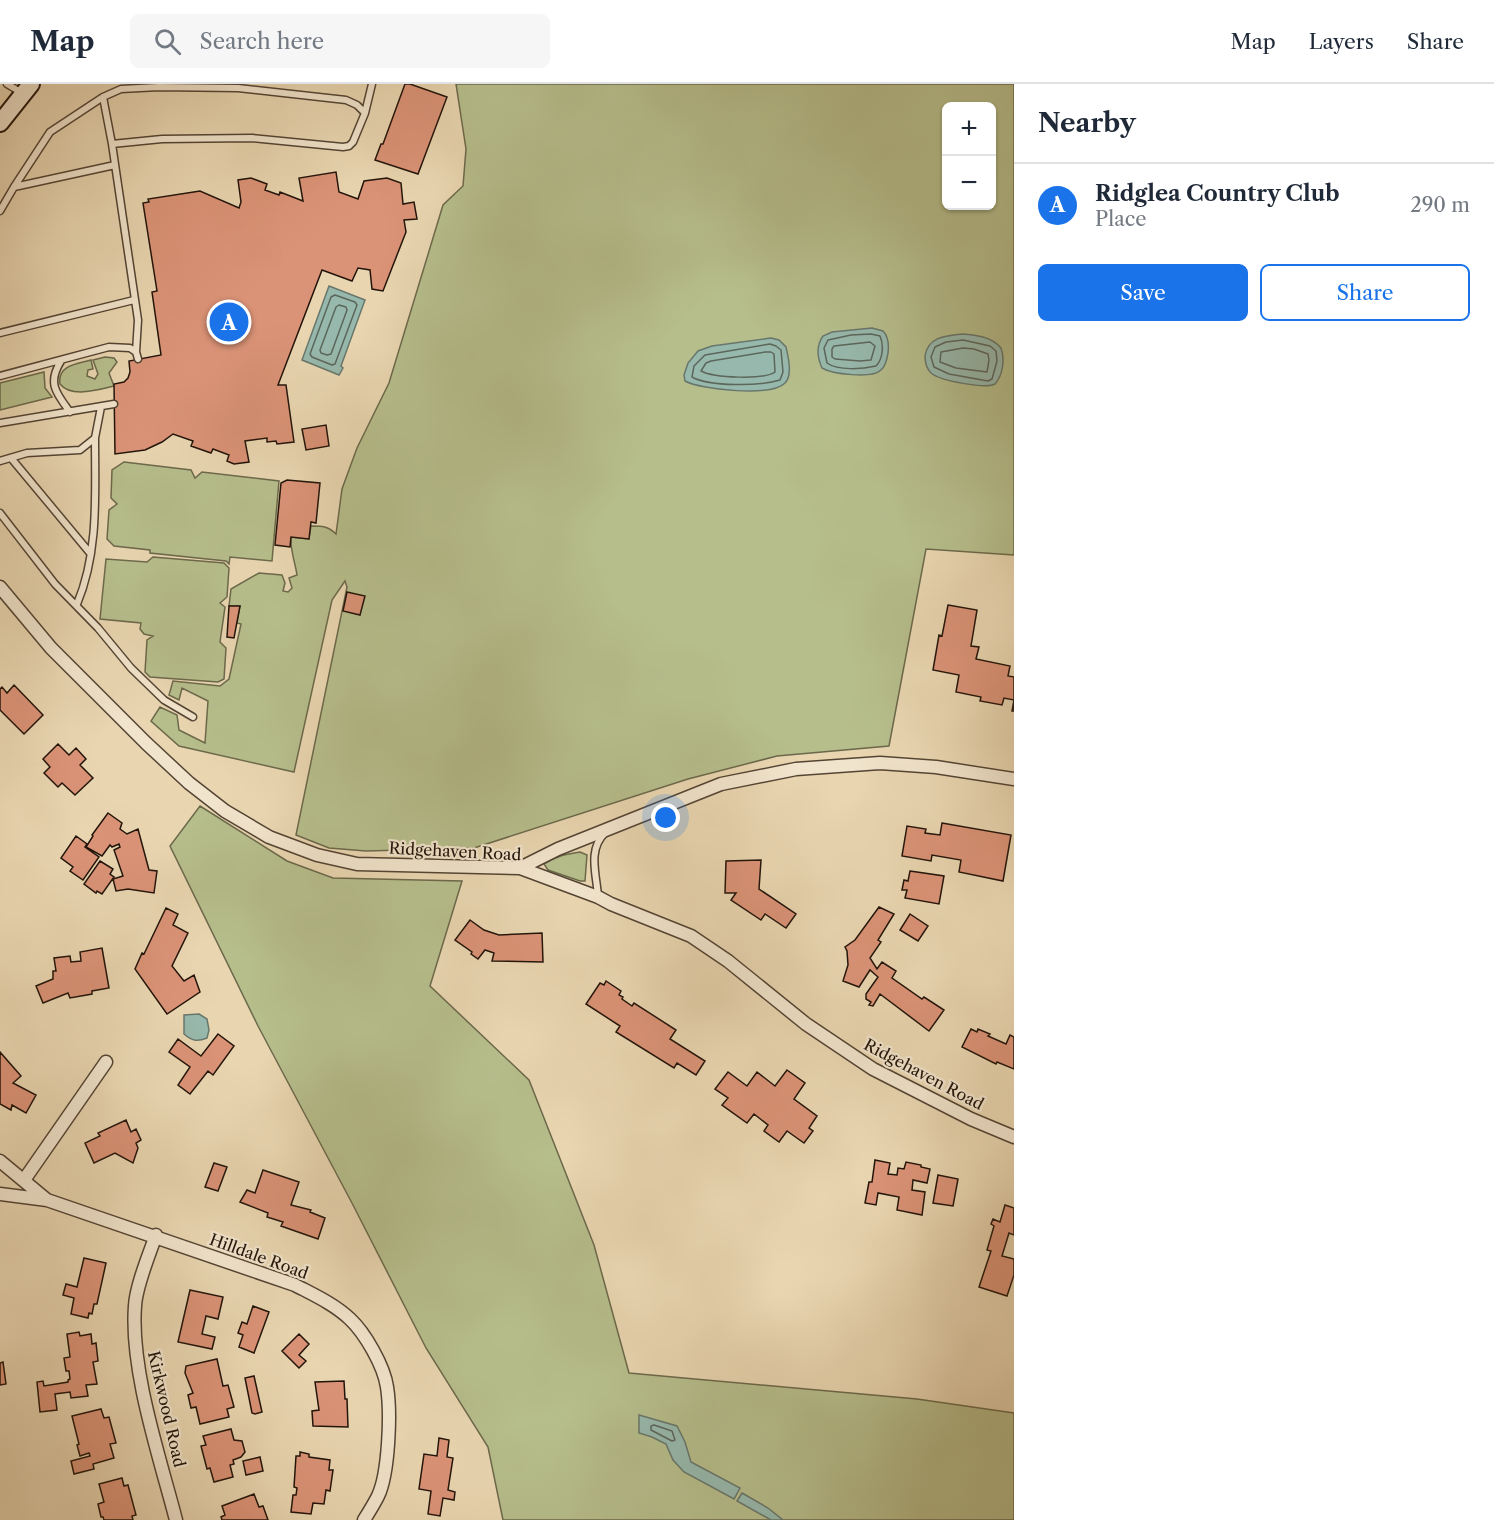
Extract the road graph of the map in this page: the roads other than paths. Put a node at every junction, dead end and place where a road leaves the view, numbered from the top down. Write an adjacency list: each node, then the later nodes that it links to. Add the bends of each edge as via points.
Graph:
1 (7, 84): 3 (lane)
2 (372, 84): 5 (lane)
3 (27, 89): 6 (street)
4 (103, 97): 5 (lane, via 121,90 159,87 238,88 346,100); 7 (lane); 9 (lane, via 50,132)
5 (364, 113): 7 (lane, via 353,142 343,147 252,138)
6 (0, 123)
7 (112, 144): 8 (lane)
8 (115, 165): 9 (lane); 12 (lane)
9 (14, 187): 10 (lane)
10 (3, 199): 11 (lane)
11 (0, 212)
12 (134, 300): 13 (lane); 14 (lane, via 137,355 130,348 109,347)
13 (0, 333)
14 (61, 360): 15 (lane); 18 (lane, via 54,373 53,387)
15 (0, 376)
16 (114, 404): 17 (lane)
17 (101, 407): 18 (lane); 20 (lane)
18 (70, 412): 19 (lane)
19 (0, 423)
20 (95, 438): 21 (lane, via 80,450 27,453); 24 (lane)
21 (11, 458): 22 (lane); 24 (lane)
22 (0, 461)
23 (0, 513): 26 (lane, via 55,584)
24 (90, 553): 26 (lane, via 86,583)
25 (0, 587): 30 (street, Ridgehaven Road, via 51,648 164,759 225,811 269,837 317,855 357,864)
26 (77, 604): 27 (lane, via 130,668 164,700)
27 (193, 717)
28 (1014, 779): 29 (street, via 880,763 796,769 721,784)
29 (612, 827): 30 (street); 31 (lane, via 601,837 595,852)
30 (520, 868): 31 (street, Ridgehaven Road)
31 (598, 897): 33 (street, Ridgehaven Road, via 691,936 806,1024 873,1069)
32 (106, 1062): 35 (street)
33 (1014, 1137)
34 (0, 1161): 35 (street, Hilldale Road)
35 (24, 1180): 37 (street, Hilldale Road)
36 (0, 1194): 37 (street, Hilldale Road)
37 (47, 1200): 38 (street, Hilldale Road)
38 (156, 1235): 39 (street, Kirkwood Road, via 135,1305 136,1346); 40 (street, Hilldale Road, via 295,1285 329,1302 351,1320 368,1342 387,1385 388,1452 379,1494)
39 (176, 1520)
40 (364, 1520)

